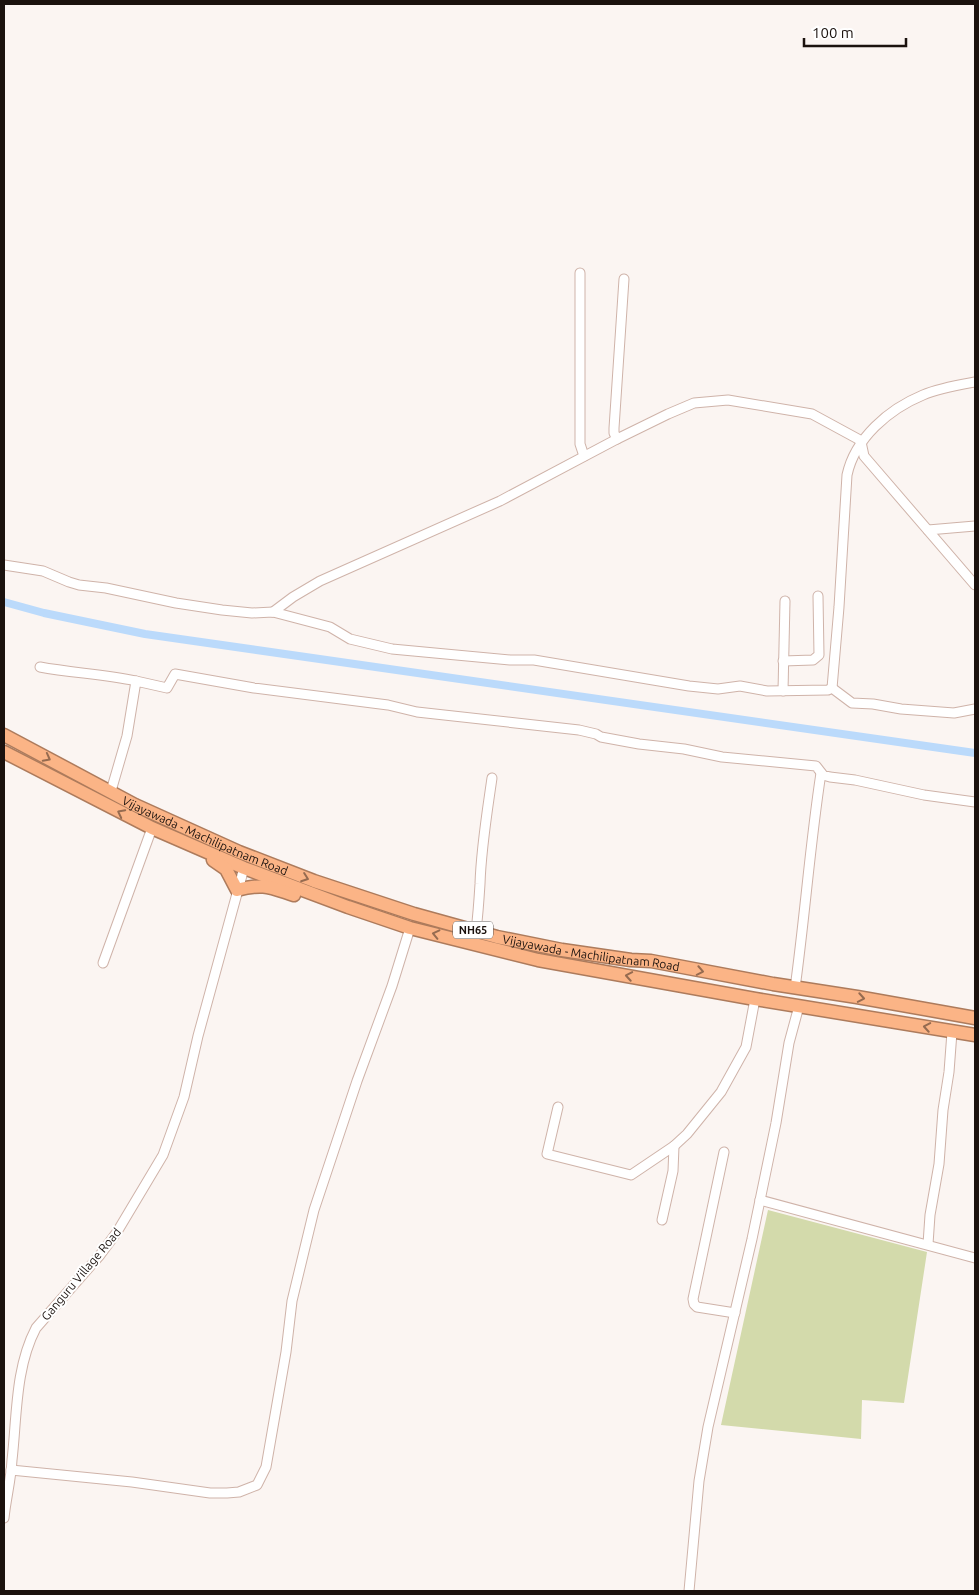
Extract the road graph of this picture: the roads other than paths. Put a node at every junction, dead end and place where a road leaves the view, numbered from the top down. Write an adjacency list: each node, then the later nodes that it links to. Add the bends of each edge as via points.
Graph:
1 (580, 273): 6 (street, via 580,444)
2 (624, 279): 4 (street, via 614,428)
3 (975, 382): 5 (street, via 911,400 896,409)
4 (617, 439): 5 (street, via 694,403 728,400 812,414); 6 (street)
5 (861, 442): 8 (street, via 864,456); 17 (street, via 847,475)
6 (584, 456): 13 (street, via 500,501 320,581)
7 (975, 526): 8 (street)
8 (928, 530): 10 (street)
9 (4, 565): 13 (street, via 43,571 79,585 176,603 222,610)
10 (975, 586)
11 (818, 596): 14 (street, via 819,655 813,660)
12 (785, 601): 14 (street)
13 (273, 612): 18 (street, via 330,626 350,639 392,649 534,660 689,686 740,686)
14 (783, 661): 18 (street)
15 (40, 667): 16 (street)
16 (136, 681): 22 (street, via 167,688 175,674 417,712 572,729 601,737 722,757 816,766); 24 (street, via 127,736)
17 (832, 688): 18 (street); 19 (street, via 852,703 954,713)
18 (783, 691)
19 (975, 709)
20 (4, 735): 24 (highway, Vijayawada - Machilipatnam Road / NH65, one-way to 24)
21 (4, 752): 27 (highway, Vijayawada - Machilipatnam Road / NH65, one-way to 21)
22 (821, 773): 25 (street, via 830,778); 35 (street)
23 (492, 778): 33 (street)
24 (111, 791): 26 (highway, Vijayawada - Machilipatnam Road / NH65)
25 (975, 802)
26 (146, 810): 29 (highway, via 159,822 243,860); 33 (highway, Vijayawada - Machilipatnam Road / NH65, one-way to 33, via 297,875)
27 (152, 828): 28 (highway, Vijayawada - Machilipatnam Road / NH65); 34 (street)
28 (165, 834): 29 (highway, Vijayawada - Machilipatnam Road / NH65); 30 (highway, via 226,869)
29 (244, 868): 30 (street, Ganguru Village Road); 31 (highway, Vijayawada - Machilipatnam Road / NH65)
30 (237, 890): 31 (highway, via 264,885 330,907); 49 (street, Ganguru Village Road, via 184,1097 163,1154 117,1232 36,1328 29,1342 21,1374)
31 (348, 907): 32 (highway, Vijayawada - Machilipatnam Road / NH65)
32 (410, 928): 36 (highway, Vijayawada - Machilipatnam Road / NH65, one-way to 32, via 538,960); 49 (street, via 314,1210 292,1301 266,1467 260,1480 252,1488 239,1492 210,1493)
33 (476, 931): 35 (highway, Vijayawada - Machilipatnam Road / NH65, one-way to 35, via 562,950 651,961)
34 (103, 963)
35 (795, 988): 38 (highway, Vijayawada - Machilipatnam Road / NH65, one-way to 38)
36 (755, 999): 37 (highway, Vijayawada - Machilipatnam Road / NH65); 42 (street, via 746,1047 739,1061 721,1092)
37 (799, 1006): 39 (highway, Vijayawada - Machilipatnam Road / NH65, one-way to 37); 44 (street)
38 (975, 1018)
39 (952, 1032): 40 (highway, Vijayawada - Machilipatnam Road / NH65); 46 (street)
40 (975, 1035)
41 (558, 1107): 42 (street, via 547,1154 631,1175)
42 (674, 1146): 45 (street, via 673,1171)
43 (724, 1152): 48 (street, via 693,1299 694,1304 705,1308)
44 (760, 1200): 46 (street); 48 (street)
45 (662, 1220)
46 (928, 1244): 47 (street)
47 (975, 1258)
48 (735, 1313): 51 (street, via 708,1427 699,1481)
49 (11, 1470): 50 (street, Ganguru Village Road)
50 (4, 1518)
51 (689, 1591)

